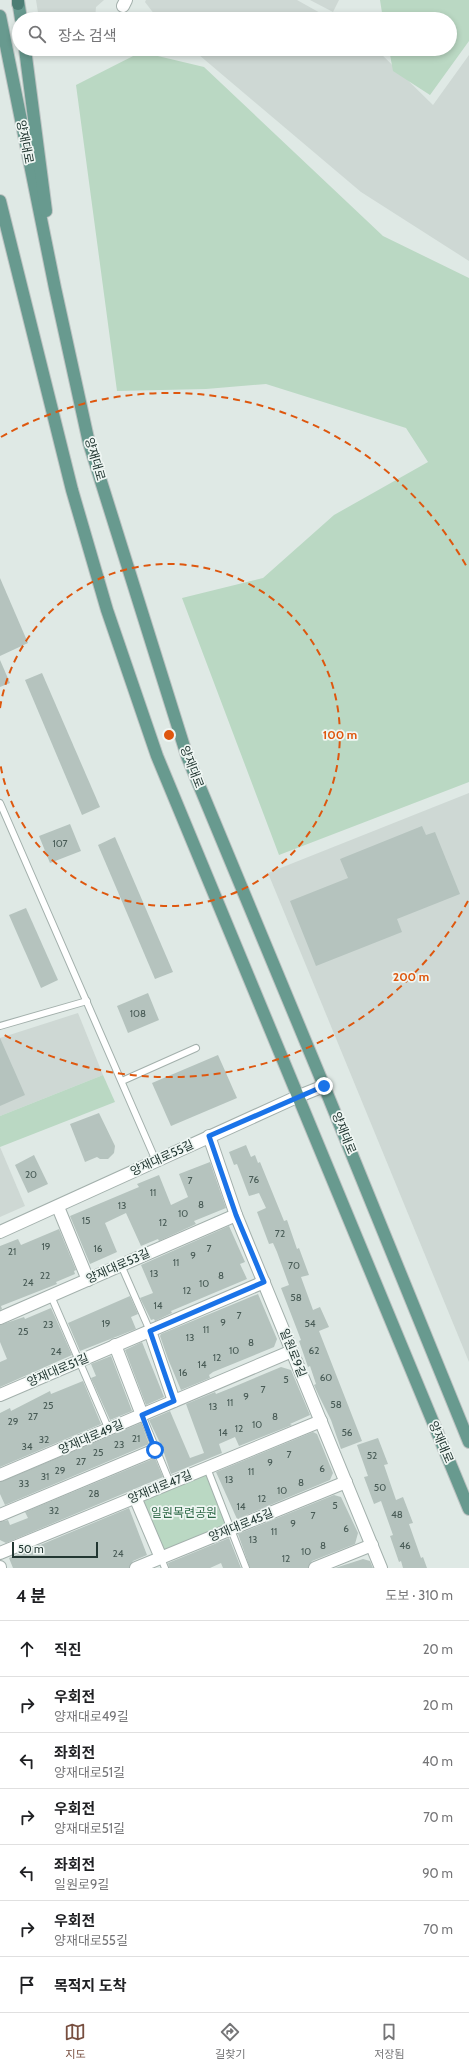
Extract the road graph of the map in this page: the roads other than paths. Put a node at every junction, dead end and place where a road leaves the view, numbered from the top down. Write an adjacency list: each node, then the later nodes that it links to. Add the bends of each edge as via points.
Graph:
1 (18, 1): 2 (main road)
2 (20, 12)
3 (0, 16): 6 (main road, 양재대로)
4 (26, 56): 6 (main road)
5 (0, 201): 13 (main road, 양재대로, via 72,490 110,618 157,756)
6 (55, 288): 12 (main road, 양재대로, via 89,443 187,756)
7 (0, 803): 8 (lane)
8 (87, 1001): 9 (lane); 11 (lane)
9 (0, 1026)
10 (196, 1048): 11 (lane)
11 (122, 1081): 15 (lane)
12 (324, 1086): 13 (street, 양재대로55길); 33 (main road, 양재대로)
13 (299, 1096): 14 (street, 양재대로55길); 40 (main road, 양재대로)
14 (209, 1136): 15 (street, 양재대로55길); 17 (street, 일원로9길)
15 (156, 1161): 16 (street, 양재대로55길)
16 (58, 1207): 18 (street, 양재대로55길); 20 (street)
17 (236, 1215): 19 (street, 양재대로53길); 21 (street, 일원로9길)
18 (0, 1232)
19 (121, 1265): 20 (street, 양재대로53길); 24 (lane)
20 (88, 1280): 22 (street, 양재대로53길)
21 (264, 1282): 24 (street, 양재대로51길); 26 (street, 일원로9길)
22 (51, 1296): 23 (street, 양재대로53길); 27 (lane)
23 (0, 1318)
24 (150, 1331): 25 (street, 양재대로51길); 29 (street)
25 (115, 1346): 27 (street, 양재대로51길); 30 (street)
26 (292, 1351): 29 (street, 양재대로49길); 31 (street, 일원로9길)
27 (80, 1361): 28 (street, 양재대로51길); 32 (lane)
28 (0, 1395)
29 (174, 1401): 30 (street, 양재대로49길)
30 (142, 1415): 32 (street, 양재대로49길); 34 (lane)
31 (321, 1422): 35 (street, 양재대로47길); 37 (street, 일원로9길)
32 (109, 1430): 36 (street, 양재대로49길)
33 (469, 1442)
34 (155, 1450): 38 (lane); 41 (street)
35 (207, 1468): 38 (street, 양재대로47길); 42 (lane)
36 (0, 1475)
37 (346, 1482): 42 (street, 양재대로45길); 43 (street, 일원로9길)
38 (170, 1483): 39 (street, 양재대로47길)
39 (136, 1497): 44 (street, 양재대로47길); 45 (street)
40 (469, 1509)
41 (0, 1515)
42 (231, 1529): 45 (street, 양재대로45길); 47 (lane)
43 (372, 1545): 48 (street); 49 (street, 일원로9길)
44 (0, 1553)
45 (163, 1563): 46 (street, 양재대로45길)
46 (136, 1568)
47 (246, 1568)
48 (315, 1568)
49 (381, 1568)

